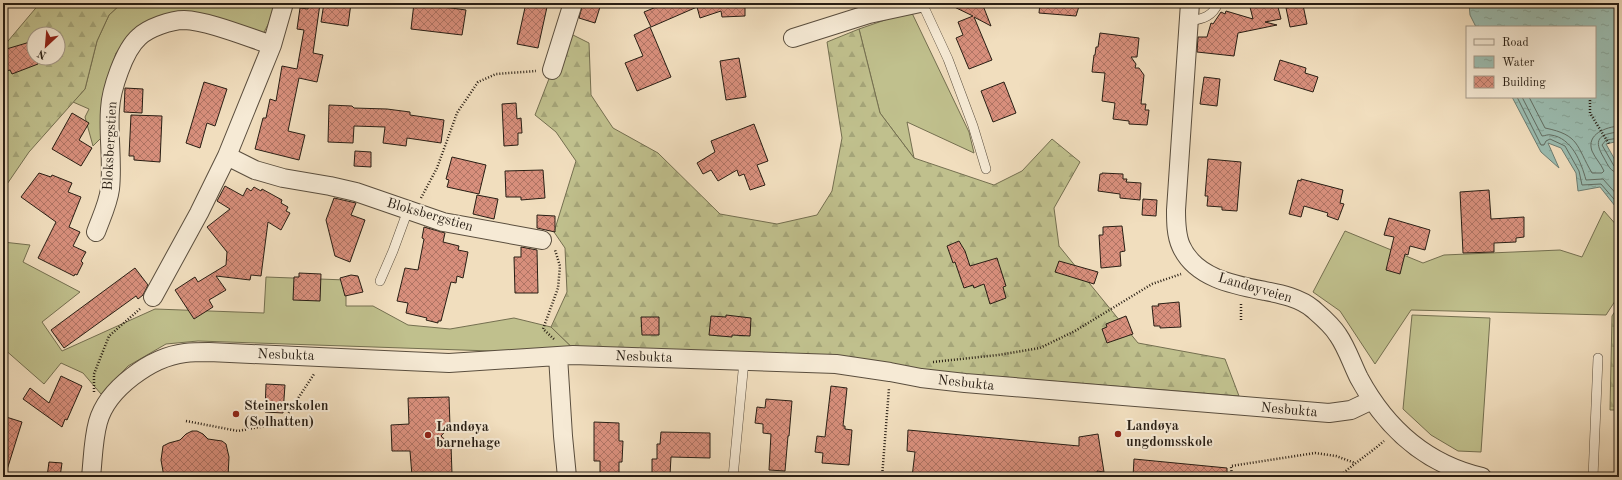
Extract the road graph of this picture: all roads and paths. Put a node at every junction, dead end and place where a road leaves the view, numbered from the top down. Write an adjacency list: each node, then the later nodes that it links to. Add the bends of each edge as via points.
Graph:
1 (284, 3): 8 (street)
2 (573, 3): 9 (street)
3 (921, 3): 7 (street, via 869,14); 13 (lane, via 948,59)
4 (1190, 3): 6 (street, Landøyveien)
5 (1218, 3): 6 (lane, via 1206,18)
6 (1190, 21): 17 (street, Landøyveien, via 1176,229 1181,246)
7 (793, 38)
8 (272, 45): 12 (street); 15 (street, Bloksbergstien, via 206,24 183,20 161,24 139,37 123,60 114,87 110,109 110,188)
9 (552, 70): 14 (path, via 496,74 478,82 457,113 437,168)
10 (1590, 98): 11 (path, via 1590,113)
11 (1609, 144)
12 (227, 156): 14 (street, Bloksbergstien, via 255,170 356,192); 19 (street)
13 (986, 169)
14 (411, 211): 16 (street, Bloksbergstien, via 443,222); 18 (lane)
15 (96, 232)
16 (542, 240): 20 (path, via 555,250 560,266 558,288 543,329)
17 (1198, 268): 25 (path, via 1152,284 1075,331 1040,348 935,361 924,368); 27 (street, Landøyveien, via 1218,280 1280,294 1312,308 1338,335)
18 (380, 281)
19 (153, 297): 26 (path, via 109,336 94,374)
20 (566, 356): 21 (street, Nesbukta, via 449,363); 23 (street, Nesbukta); 32 (street, via 563,436)
21 (325, 357): 28 (path, via 280,426 238,431); 31 (street, Nesbukta, via 184,353 141,370 118,388 106,402 98,422)
22 (1598, 358): 38 (lane)
23 (744, 361): 24 (street, Nesbukta, via 836,364); 33 (lane)
24 (890, 372): 25 (street, Nesbukta); 34 (path)
25 (921, 378): 27 (street, Nesbukta, via 1330,414 1351,410)
26 (94, 394)
27 (1372, 400): 29 (street, Landøyveien)
28 (186, 421)
29 (1396, 430): 30 (path, via 1366,457); 37 (street, Landøyveien, via 1419,450 1440,463)
30 (1354, 463): 35 (path, via 1336,456 1315,453 1231,466); 36 (path)
31 (91, 477)
32 (567, 477)
33 (733, 477)
34 (882, 477)
35 (1232, 477)
36 (1339, 477)
37 (1482, 477)
38 (1593, 477)

